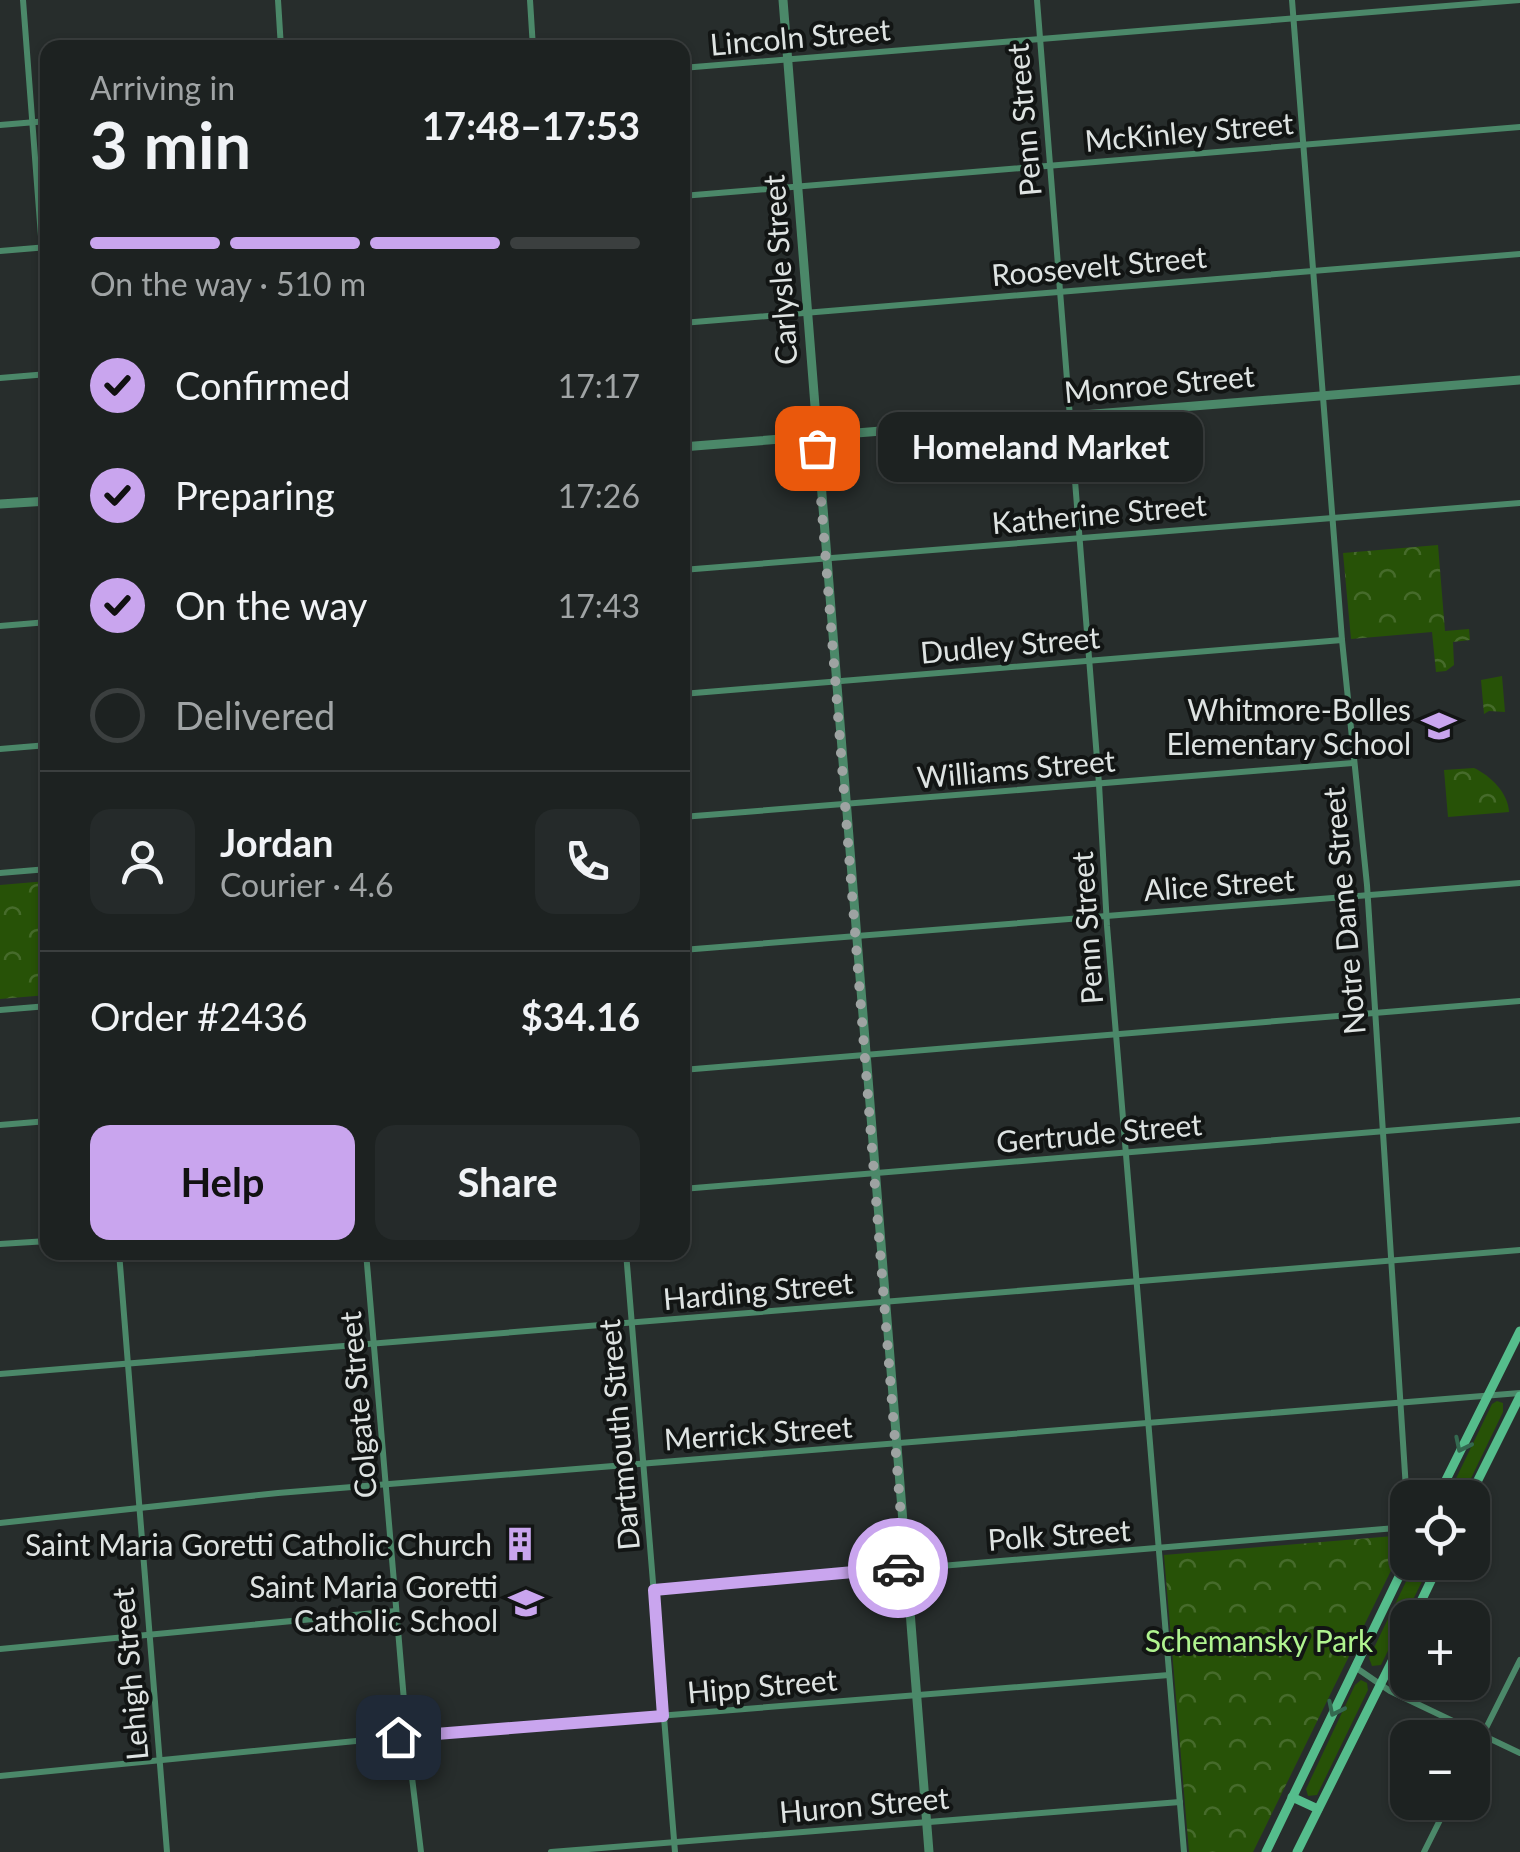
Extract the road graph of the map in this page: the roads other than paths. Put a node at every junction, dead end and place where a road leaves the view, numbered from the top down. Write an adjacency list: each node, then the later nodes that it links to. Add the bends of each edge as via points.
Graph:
1 (23, 0): 14 (street)
2 (278, 0): 9 (street)
3 (530, 0): 10 (street)
4 (783, 0): 12 (street, Carlysle Street)
5 (1037, 0): 11 (street, Penn Street)
6 (1292, 0): 8 (street, Notre Dame Street)
7 (1520, 0): 8 (street, Lincoln Street)
8 (1294, 19): 11 (street, Lincoln Street); 18 (street, Notre Dame Street)
9 (280, 40)
10 (532, 40)
11 (1040, 40): 12 (street, Lincoln Street); 19 (street, Penn Street)
12 (788, 60): 13 (street, Lincoln Street); 20 (street, Carlysle Street)
13 (690, 67)
14 (32, 122): 15 (street); 16 (street); 22 (street)
15 (40, 122)
16 (0, 124)
17 (1520, 127): 18 (street, McKinley Street)
18 (1303, 145): 19 (street, McKinley Street); 26 (street, Notre Dame Street)
19 (1050, 165): 20 (street, McKinley Street); 27 (street, Penn Street)
20 (798, 186): 21 (street, McKinley Street); 28 (street, Carlysle Street)
21 (690, 195)
22 (40, 206)
23 (40, 248): 24 (street)
24 (0, 251)
25 (1520, 254): 26 (street, Roosevelt Street)
26 (1313, 271): 27 (street, Roosevelt Street); 33 (street, Notre Dame Street)
27 (1059, 291): 28 (street, Roosevelt Street); 34 (street, Penn Street)
28 (807, 312): 29 (street, Roosevelt Street); 35 (street, Carlysle Street)
29 (690, 321)
30 (40, 375): 31 (street)
31 (0, 378)
32 (1520, 380): 33 (street, Monroe Street)
33 (1322, 395): 34 (street, Monroe Street); 40 (street, Notre Dame Street)
34 (1069, 416): 35 (street, Monroe Street); 41 (street, Penn Street)
35 (816, 436): 36 (street, Monroe Street); 42 (street, Carlysle Street)
36 (690, 446)
37 (40, 501): 39 (street)
38 (1520, 503): 40 (street, Katherine Street)
39 (0, 504)
40 (1332, 516): 41 (street, Katherine Street); 46 (street, Notre Dame Street)
41 (1078, 537): 42 (street, Katherine Street); 47 (street, Penn Street)
42 (825, 558): 43 (street, Katherine Street); 48 (street, Carlysle Street)
43 (690, 569)
44 (40, 623): 45 (street)
45 (0, 626)
46 (1342, 640): 47 (street, Dudley Street); 52 (street, Notre Dame Street)
47 (1088, 660): 48 (street, Dudley Street); 53 (street, Penn Street)
48 (836, 680): 49 (street, Dudley Street); 54 (street, Carlysle Street)
49 (690, 693)
50 (40, 746): 51 (street)
51 (0, 749)
52 (1353, 762): 53 (street, Williams Street); 59 (street, Notre Dame Street)
53 (1099, 784): 54 (street, Williams Street); 60 (street, Penn Street)
54 (846, 804): 55 (street, Williams Street); 61 (street, Carlysle Street)
55 (690, 816)
56 (40, 870): 57 (street)
57 (0, 873)
58 (1520, 882): 59 (street, Alice Street)
59 (1367, 896): 60 (street, Alice Street); 66 (street, Notre Dame Street)
60 (1106, 915): 61 (street, Alice Street); 67 (street, Penn Street)
61 (856, 937): 62 (street, Alice Street); 68 (street, Carlysle Street)
62 (690, 949)
63 (1520, 1001): 66 (street)
64 (40, 1007): 65 (street)
65 (0, 1010)
66 (1374, 1014): 67 (street); 73 (street, Notre Dame Street)
67 (1116, 1034): 68 (street); 74 (street, Penn Street)
68 (865, 1054): 69 (street); 75 (street, Carlysle Street)
69 (690, 1069)
70 (1520, 1120): 73 (street, Gertrude Street)
71 (40, 1122): 72 (street)
72 (0, 1125)
73 (1382, 1132): 74 (street, Gertrude Street); 83 (street, Notre Dame Street)
74 (1126, 1152): 75 (street, Gertrude Street); 84 (street, Penn Street)
75 (874, 1174): 76 (street, Gertrude Street); 85 (street, Carlysle Street)
76 (690, 1188)
77 (40, 1242): 78 (street)
78 (0, 1244)
79 (1520, 1250): 83 (street, Harding Street)
80 (120, 1260): 89 (street, Lehigh Street)
81 (367, 1260): 88 (street, Colgate Street)
82 (627, 1260): 86 (street, Dartmouth Street)
83 (1390, 1260): 84 (street, Harding Street); 93 (street, Notre Dame Street)
84 (1136, 1280): 85 (street, Harding Street); 94 (street, Penn Street)
85 (884, 1301): 86 (street, Harding Street); 95 (street, Carlysle Street)
86 (632, 1323): 88 (street, Harding Street); 96 (street, Dartmouth Street)
87 (1520, 1330): 92 (main road)
88 (374, 1344): 89 (street, Harding Street); 100 (street, Colgate Street)
89 (128, 1363): 90 (street, Harding Street); 101 (street, Lehigh Street)
90 (0, 1374)
91 (1520, 1394): 92 (street, Merrick Street); 99 (main road)
92 (1486, 1396): 93 (street, Merrick Street); 98 (main road, one-way to 98)
93 (1399, 1403): 94 (street, Merrick Street); 97 (street, Notre Dame Street)
94 (1148, 1424): 95 (street, Merrick Street); 104 (street, Penn Street)
95 (895, 1444): 96 (street, Merrick Street); 105 (street, Carlysle Street)
96 (643, 1464): 100 (street, Merrick Street); 107 (street, Dartmouth Street)
97 (1405, 1480)
98 (1445, 1480)
99 (1478, 1480)
100 (386, 1484): 101 (street, Merrick Street); 108 (street, Colgate Street)
101 (138, 1508): 102 (street, Merrick Street); 109 (street, Lehigh Street)
102 (0, 1524)
103 (1390, 1526): 104 (street, Polk Street)
104 (1158, 1549): 105 (street, Polk Street); 114 (street, Penn Street)
105 (905, 1568): 107 (street, Polk Street); 116 (street, Carlysle Street)
106 (1397, 1580): 113 (main road)
107 (654, 1590): 117 (street, Dartmouth Street)
108 (396, 1610): 109 (street); 120 (street, Colgate Street)
109 (149, 1634): 110 (street); 123 (street, Lehigh Street)
110 (0, 1649)
111 (1520, 1660): 119 (street)
112 (1390, 1666): 115 (main road)
113 (1355, 1667): 115 (street); 125 (main road, one-way to 125)
114 (1169, 1675): 116 (street, Hipp Street); 126 (street, Penn Street)
115 (1382, 1682): 118 (street); 127 (main road)
116 (916, 1694): 117 (street, Hipp Street); 129 (street, Carlysle Street)
117 (663, 1716): 120 (street, Hipp Street); 130 (street, Dartmouth Street)
118 (1453, 1720)
119 (1490, 1722)
120 (407, 1736): 123 (street, Hipp Street); 132 (street, Colgate Street)
121 (1490, 1737): 122 (street)
122 (1520, 1752)
123 (159, 1759): 124 (street, Hipp Street); 131 (street, Lehigh Street)
124 (0, 1776)
125 (1292, 1797): 127 (main road); 137 (main road)
126 (1180, 1802): 129 (street, Huron Street); 136 (street, Penn Street)
127 (1318, 1809): 138 (main road)
128 (1440, 1820): 139 (street)
129 (926, 1821): 130 (street, Huron Street); 135 (street, Carlysle Street)
130 (674, 1842): 133 (street, Huron Street); 134 (street, Dartmouth Street)
131 (167, 1852)
132 (421, 1852)
133 (551, 1852)
134 (675, 1852)
135 (929, 1852)
136 (1184, 1852)
137 (1266, 1852)
138 (1297, 1852)
139 (1424, 1852)

